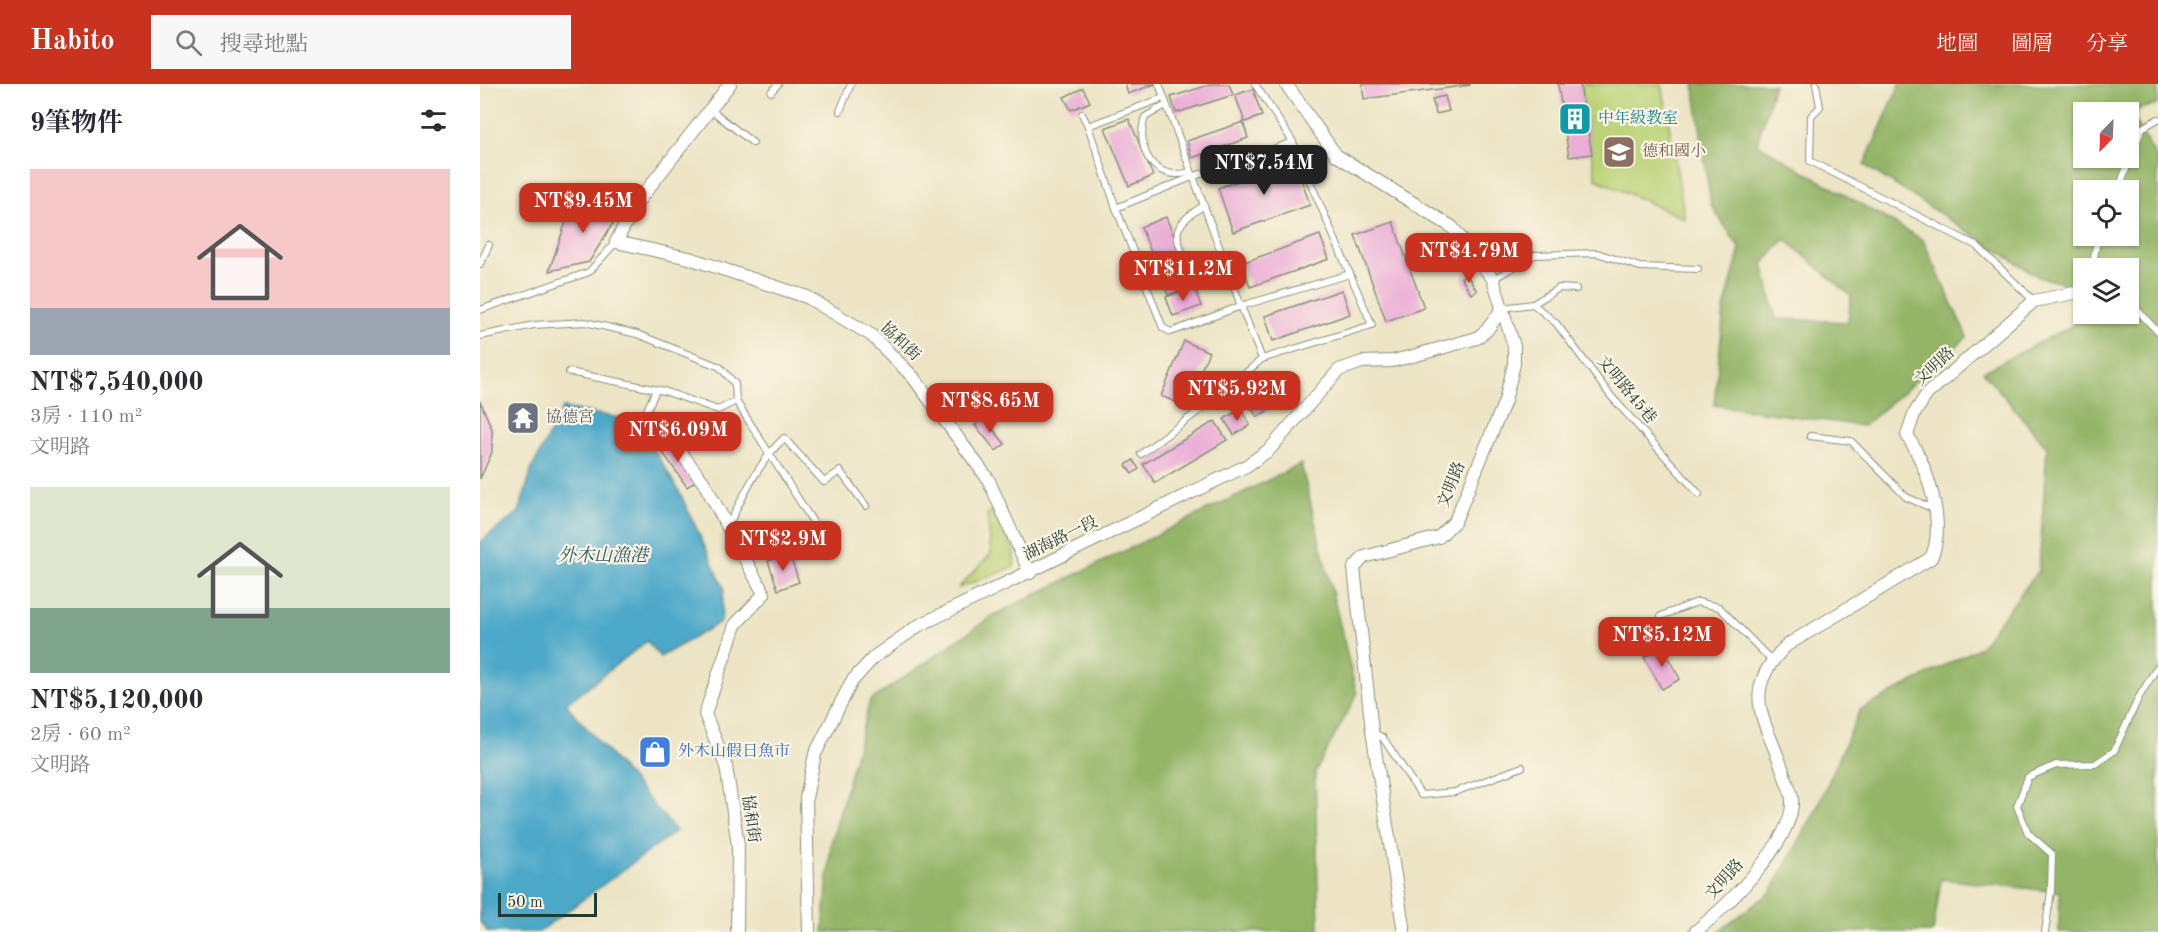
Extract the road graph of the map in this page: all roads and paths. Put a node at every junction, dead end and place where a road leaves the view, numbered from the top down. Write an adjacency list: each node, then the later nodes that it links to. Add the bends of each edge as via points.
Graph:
1 (729, 84): 10 (street)
2 (778, 84): 8 (lane)
3 (850, 84): 11 (lane)
4 (1159, 84): 9 (lane)
5 (1255, 84): 15 (lane)
6 (1286, 84): 26 (street, 文明路, via 1336,155 1452,227)
7 (1816, 84): 30 (lane, via 1820,107 1811,116 1810,161 1977,246)
8 (771, 92)
9 (1164, 102): 14 (lane); 17 (lane); 17 (lane, via 1145,117 1140,130 1149,158 1161,171 1175,176)
10 (710, 109): 16 (lane); 21 (street, via 636,204)
11 (840, 111)
12 (1082, 114): 14 (lane)
13 (2158, 119): 18 (lane, via 2142,128)
14 (1088, 126): 20 (lane)
15 (1293, 142): 17 (lane); 25 (lane)
16 (753, 143)
17 (1191, 174): 19 (lane); 20 (lane)
18 (2122, 180)
19 (1203, 206): 27 (lane); 27 (lane, via 1180,226 1177,234 1183,252 1200,278)
20 (1116, 208): 32 (lane, via 1163,328 1171,332)
21 (616, 242): 34 (lane, via 589,272); 51 (street, 協和街, via 689,258 807,297 871,336 913,377 988,479)
22 (489, 244): 23 (lane)
23 (480, 264)
24 (1698, 269): 26 (lane, via 1640,267 1597,253 1535,255)
25 (1350, 274): 32 (lane); 38 (lane, via 1372,325)
26 (1493, 279): 33 (street, 文明路)
27 (1232, 281): 32 (lane)
28 (1576, 289): 31 (lane, via 1559,288)
29 (2073, 293): 30 (street, 文明路)
30 (2034, 301): 48 (street, 文明路, via 1927,394 1914,414 1907,435)
31 (1533, 304): 33 (lane); 46 (lane, 文明路45巷, via 1556,323 1610,395)
32 (1241, 306): 38 (lane)
33 (1502, 309): 51 (street, 湖海路一段, via 1477,338 1392,361 1362,362 1339,370 1269,450 1254,461); 55 (street, 文明路, via 1514,346 1511,383 1455,521 1440,537 1364,557 1354,568)
34 (480, 310)
35 (2139, 312): 36 (lane)
36 (2158, 332)
37 (480, 336): 41 (lane, via 534,325 585,322 637,334 720,367 735,384)
38 (1262, 359): 45 (lane)
39 (569, 372): 40 (lane)
40 (656, 390): 41 (lane, via 718,410); 43 (lane, via 643,419 670,437)
41 (736, 401): 44 (lane)
42 (1810, 436): 48 (lane, via 1851,441 1906,497)
43 (675, 445): 49 (street, 協和街)
44 (768, 453): 47 (lane, via 784,438 824,482 840,471); 49 (lane); 50 (lane)
45 (1141, 454)
46 (1699, 494)
47 (866, 506)
48 (1936, 510): 53 (street, 文明路, via 1937,544 1930,558 1787,645)
49 (729, 524): 57 (street, 協和街, via 764,594 735,625 705,714 726,766 738,845)
50 (818, 530)
51 (1030, 573): 58 (street, 湖海路一段, via 918,626 874,657 852,681 815,754 806,798)
52 (1661, 616): 53 (lane, via 1697,602 1719,607)
53 (1771, 660): 60 (street, 文明路, via 1760,683 1759,710 1792,799 1788,823 1780,843 1718,913)
54 (2158, 666): 61 (lane, via 2115,751 2095,764 2056,765 2028,777 2017,806 2028,833 2052,854)
55 (1372, 731): 56 (lane, via 1383,738 1422,795 1455,792); 59 (street, 文明路)
56 (1522, 767)
57 (737, 932)
58 (809, 932)
59 (1404, 932)
60 (1695, 932)
61 (2045, 932)

